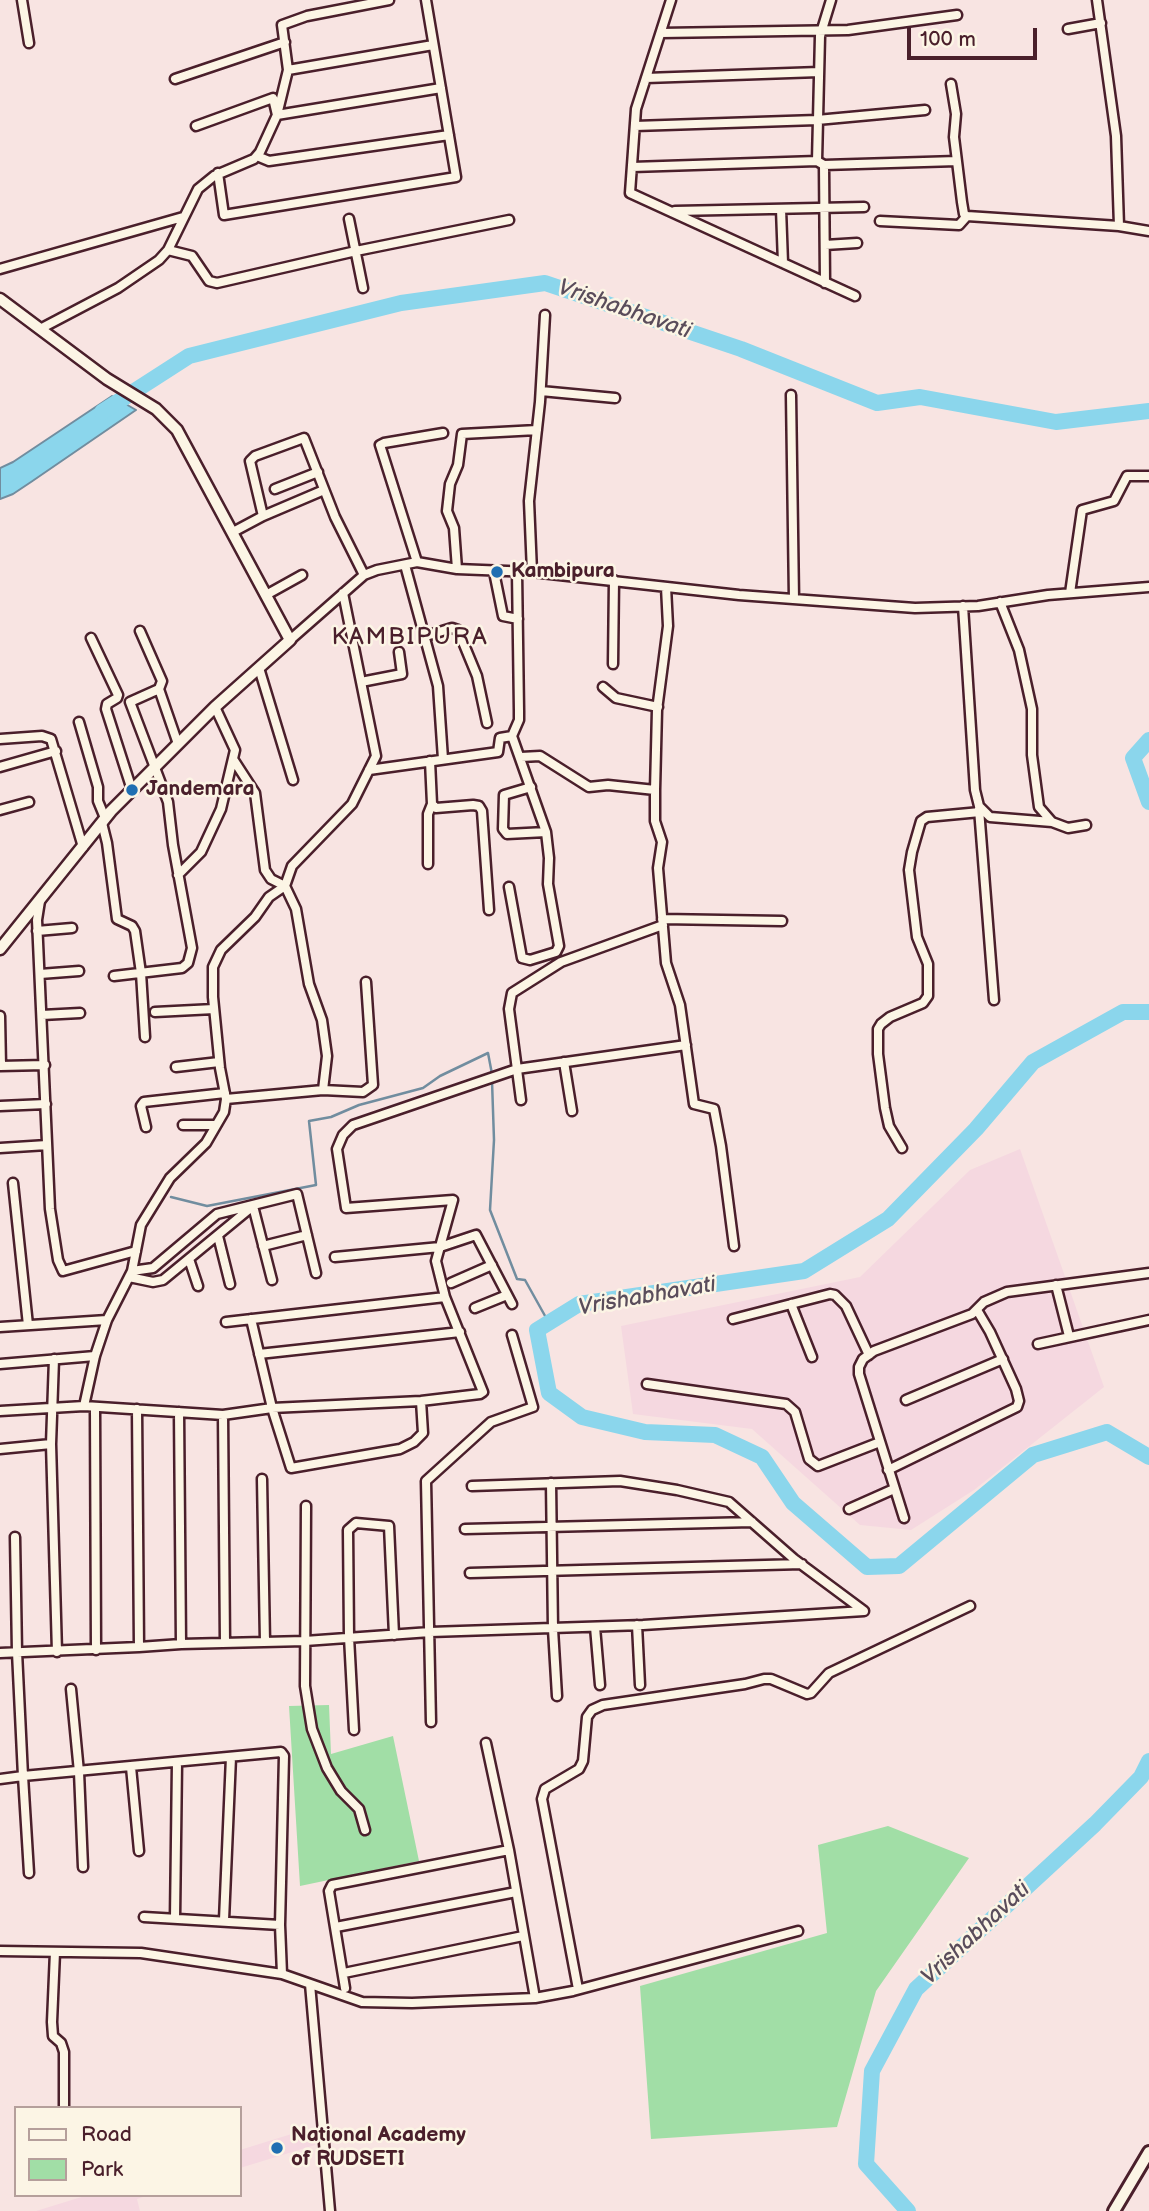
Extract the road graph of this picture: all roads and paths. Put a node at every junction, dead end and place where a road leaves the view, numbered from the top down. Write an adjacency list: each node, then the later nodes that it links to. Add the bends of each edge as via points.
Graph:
1 (22, 0): 13 (street)
2 (389, 0): 12 (street, via 282,25)
3 (426, 0): 14 (street)
4 (671, 0): 11 (street)
5 (831, 0): 10 (street)
6 (1097, 0): 8 (street)
7 (957, 15): 10 (street)
8 (1101, 23): 9 (street); 41 (street, via 1116,136)
9 (1068, 29)
10 (822, 30): 11 (street); 16 (street)
11 (660, 33): 17 (street)
12 (285, 42): 15 (street); 18 (street)
13 (29, 43)
14 (433, 45): 15 (street); 20 (street)
15 (288, 70): 22 (street)
16 (819, 72): 17 (street); 23 (street)
17 (646, 78): 25 (street)
18 (175, 79)
19 (951, 84): 28 (street)
20 (441, 88): 22 (street); 26 (street)
21 (925, 110): 23 (street)
22 (277, 115): 24 (street, via 273,98); 27 (street)
23 (817, 120): 25 (street); 29 (street)
24 (196, 125)
25 (635, 126): 30 (street)
26 (449, 135): 27 (street, via 269,161); 31 (street, via 456,177 224,215)
27 (257, 156): 31 (street)
28 (957, 160): 29 (street); 36 (street)
29 (820, 163): 30 (street); 33 (street)
30 (632, 167): 35 (street, via 630,193)
31 (218, 173): 37 (street, via 198,189)
32 (864, 207): 33 (street)
33 (824, 208): 34 (street); 44 (street)
34 (781, 209): 35 (street); 47 (street)
35 (670, 211): 47 (street)
36 (967, 216): 40 (street, via 959,225); 41 (street)
37 (183, 217): 45 (street); 48 (street)
38 (349, 219): 46 (street)
39 (509, 220): 46 (street)
40 (880, 221)
41 (1119, 226): 42 (street)
42 (1149, 231)
43 (857, 243): 44 (street)
44 (825, 245): 49 (street)
45 (168, 250): 46 (street, via 191,256 209,281 217,283); 54 (street, via 122,286)
46 (356, 251): 50 (street)
47 (783, 263): 49 (street)
48 (0, 269)
49 (825, 282): 51 (street)
50 (363, 288)
51 (855, 296)
52 (0, 299): 54 (street)
53 (545, 315): 55 (street)
54 (40, 329): 65 (street, via 156,409 177,430)
55 (541, 391): 57 (street); 58 (street)
56 (792, 395): 80 (street)
57 (615, 398)
58 (537, 430): 68 (street, via 462,434 447,511 454,528); 71 (street, via 529,501)
59 (443, 433): 66 (street, via 380,445)
60 (318, 472): 62 (street); 63 (street); 64 (street, via 304,438 252,458)
61 (1149, 476): 78 (street, via 1127,477 1114,501 1082,510)
62 (275, 489)
63 (324, 491): 64 (street); 73 (street)
64 (263, 516): 65 (street)
65 (233, 532): 79 (street)
66 (417, 562): 67 (street); 68 (street)
67 (405, 565): 73 (street); 85 (street)
68 (457, 569): 69 (street)
69 (494, 572): 70 (street); 83 (street, via 503,616)
70 (517, 572): 71 (street); 83 (street)
71 (532, 572): 74 (street)
72 (302, 575): 79 (street)
73 (364, 575): 77 (street)
74 (614, 580): 75 (street); 89 (street)
75 (666, 587): 80 (street); 94 (street, via 668,626)
76 (1149, 587): 78 (street)
77 (343, 593): 87 (street); 91 (street)
78 (1070, 593): 81 (street)
79 (266, 595): 87 (street)
80 (794, 599): 82 (street, via 915,608)
81 (1000, 602): 82 (street); 118 (street, via 1019,650 1032,709 1032,755 1040,807)
82 (963, 606): 115 (street)
83 (518, 619): 98 (street, via 519,720)
84 (140, 631): 93 (street, via 162,681)
85 (426, 636): 97 (street, via 458,630 477,676); 104 (street, via 438,686)
86 (91, 638): 111 (street, via 118,695 106,709)
87 (290, 640): 90 (street)
88 (399, 652): 91 (street, via 402,674)
89 (613, 664)
90 (259, 668): 95 (street); 109 (street)
91 (361, 682): 108 (street, via 376,757)
92 (603, 687): 94 (street, via 616,698)
93 (159, 689): 100 (street); 107 (street, via 130,703)
94 (658, 706): 112 (street)
95 (215, 707): 100 (street); 103 (street, via 234,744)
96 (79, 722): 117 (street)
97 (488, 723)
98 (512, 736): 102 (street); 104 (street, via 500,738 499,751)
99 (0, 739): 101 (street, via 49,738)
100 (178, 744): 107 (street)
101 (56, 751): 106 (street); 121 (street)
102 (521, 757): 110 (street); 112 (street, via 540,756 589,787)
103 (233, 759): 123 (street, via 222,806 201,852); 124 (street, via 255,793 265,870)
104 (443, 759): 105 (street)
105 (430, 761): 108 (street); 114 (street)
106 (0, 767)
107 (155, 767): 111 (street); 123 (street, via 168,802)
108 (369, 770): 124 (street, via 352,804 292,866)
109 (293, 780)
110 (531, 787): 120 (street); 120 (street, via 504,795 503,830 507,834)
111 (132, 790): 117 (street)
112 (655, 790): 129 (street, via 655,821 662,842 658,868)
113 (29, 802): 116 (street)
114 (432, 804): 122 (street); 127 (street, via 436,808 479,806 482,811)
115 (979, 809): 118 (street, via 990,817); 138 (street); 163 (street, via 927,817 921,821 912,852 909,870 917,937 928,964 928,996 878,1029 885,1108)
116 (0, 810)
117 (103, 821): 121 (street); 134 (street, via 117,919 134,928)
118 (1052, 822): 119 (street, via 1068,828)
119 (1086, 825)
120 (546, 832): 125 (street, via 556,952 522,958)
121 (83, 847): 126 (street)
122 (428, 864)
123 (178, 875): 134 (street, via 192,948 188,963 182,968)
124 (285, 886): 139 (street, via 269,897 221,950 213,967); 152 (street, via 296,909 309,984 323,1025 327,1056)
125 (509, 887)
126 (40, 901): 131 (street); 132 (street)
127 (489, 910)
128 (782, 921): 129 (street)
129 (663, 922): 145 (street, via 666,963 680,1002); 151 (street, via 561,962 512,993 509,1009)
130 (72, 928): 131 (street)
131 (37, 931): 135 (street)
132 (0, 949)
133 (79, 971): 135 (street)
134 (141, 973): 136 (street); 144 (street)
135 (40, 974): 142 (street)
136 (114, 976)
137 (366, 982): 152 (street, via 373,1085 363,1092)
138 (994, 1000)
139 (214, 1009): 140 (street); 146 (street)
140 (155, 1012)
141 (80, 1013): 142 (street)
142 (42, 1015): 148 (street)
143 (0, 1016): 149 (street)
144 (145, 1037)
145 (686, 1045): 147 (street); 169 (street, via 695,1105 713,1109)
146 (219, 1062): 150 (street); 153 (street)
147 (564, 1062): 151 (street); 157 (street)
148 (45, 1065): 149 (street); 155 (street)
149 (0, 1066)
150 (176, 1067)
151 (517, 1069): 154 (street); 170 (street, via 353,1125 343,1135 337,1149 346,1208 453,1200)
152 (323, 1090): 153 (street)
153 (226, 1096): 159 (street); 160 (street, via 144,1102)
154 (521, 1100)
155 (46, 1104): 156 (street); 161 (street)
156 (0, 1106)
157 (572, 1111)
158 (183, 1125): 159 (street)
159 (216, 1125): 171 (street, via 206,1143 170,1178 141,1225)
160 (146, 1127)
161 (47, 1145): 162 (street); 171 (street, via 50,1209 62,1271)
162 (0, 1148)
163 (902, 1148)
164 (13, 1183): 194 (street)
165 (253, 1206): 166 (street, via 297,1194); 167 (street); 168 (street); 177 (street, via 217,1214 153,1268)
166 (307, 1235): 168 (street); 175 (street)
167 (218, 1236): 173 (street); 180 (street)
168 (263, 1246): 178 (street)
169 (734, 1246)
170 (440, 1247): 172 (street); 174 (street, via 476,1235); 184 (street, via 436,1261)
171 (136, 1251): 177 (street)
172 (335, 1257)
173 (189, 1259): 177 (street, via 163,1280 153,1282); 182 (street)
174 (492, 1265): 179 (street); 183 (street)
175 (316, 1273)
176 (1149, 1273): 181 (street)
177 (131, 1274): 190 (street)
178 (272, 1280)
179 (451, 1283)
180 (230, 1284)
181 (1056, 1285): 188 (street, via 1007,1292); 198 (street)
182 (198, 1286)
183 (508, 1295): 185 (street); 187 (street)
184 (445, 1297): 189 (street); 196 (street)
185 (512, 1304)
186 (791, 1304): 191 (street); 201 (street, via 835,1295 846,1306); 203 (street)
187 (475, 1308)
188 (977, 1310): 201 (street); 205 (street)
189 (251, 1319): 193 (street); 200 (street)
190 (107, 1320): 194 (street); 202 (street)
191 (733, 1320)
192 (1149, 1320): 198 (street)
193 (226, 1322)
194 (28, 1325): 195 (street)
195 (0, 1327)
196 (460, 1332): 200 (street); 209 (street, via 483,1392)
197 (512, 1335): 240 (street, via 533,1407 491,1422 426,1481)
198 (1069, 1336): 199 (street)
199 (1038, 1344)
200 (259, 1353): 212 (street)
201 (869, 1355): 218 (street, via 859,1374)
202 (95, 1356): 204 (street); 210 (street)
203 (812, 1357)
204 (54, 1359): 206 (street); 213 (street)
205 (1003, 1359): 208 (street); 221 (street, via 1016,1389 1017,1407)
206 (0, 1364)
207 (647, 1384): 218 (street, via 786,1404 795,1412 809,1459 818,1466)
208 (906, 1400)
209 (421, 1401): 212 (street); 212 (street, via 423,1433 414,1442 400,1449 291,1468)
210 (84, 1406): 211 (street); 213 (street)
211 (95, 1408): 214 (street); 248 (street)
212 (272, 1408): 217 (street)
213 (52, 1409): 215 (street); 219 (street)
214 (136, 1409): 216 (street); 247 (street)
215 (0, 1411)
216 (179, 1412): 217 (street); 246 (street)
217 (223, 1415): 245 (street)
218 (880, 1442): 221 (street)
219 (51, 1444): 220 (street); 249 (street)
220 (0, 1448)
221 (888, 1470): 225 (street)
222 (262, 1479): 244 (street)
223 (551, 1483): 224 (street); 229 (street, via 620,1481 677,1490 729,1502); 230 (street)
224 (472, 1486)
225 (894, 1489): 227 (street); 228 (street)
226 (306, 1506): 243 (street)
227 (849, 1509)
228 (904, 1518)
229 (752, 1522): 230 (street); 233 (street)
230 (551, 1527): 231 (street); 234 (street)
231 (465, 1529)
232 (15, 1537): 250 (street)
233 (802, 1564): 234 (street); 237 (street, via 864,1611)
234 (552, 1571): 235 (street); 239 (street)
235 (470, 1573)
236 (970, 1606): 284 (street, via 829,1673 811,1693 764,1679 592,1710 579,1769 545,1789 542,1799)
237 (637, 1625): 238 (street); 253 (street)
238 (595, 1627): 239 (street); 252 (street)
239 (553, 1629): 240 (street); 255 (street)
240 (430, 1632): 241 (street); 256 (street)
241 (394, 1635): 242 (street); 242 (street, via 389,1526 356,1523 348,1530)
242 (349, 1638): 243 (street); 257 (street)
243 (305, 1641): 244 (street); 265 (street, via 305,1686 312,1729 327,1768 359,1809)
244 (265, 1642): 245 (street)
245 (225, 1643): 246 (street)
246 (181, 1644): 247 (street)
247 (139, 1647): 248 (street)
248 (96, 1650): 249 (street)
249 (57, 1651): 250 (street)
250 (17, 1652): 251 (street); 263 (street)
251 (0, 1653)
252 (600, 1685)
253 (640, 1685)
254 (71, 1689): 262 (street)
255 (557, 1696)
256 (431, 1722)
257 (354, 1730)
258 (486, 1743): 266 (street)
259 (231, 1757): 260 (street); 273 (street); 274 (street, via 281,1752 284,1756)
260 (177, 1763): 261 (street); 272 (street)
261 (131, 1767): 262 (street); 267 (street)
262 (79, 1772): 263 (street); 268 (street)
263 (23, 1776): 264 (street); 269 (street)
264 (0, 1779)
265 (365, 1830)
266 (509, 1850): 270 (street); 275 (street, via 332,1885 329,1891)
267 (139, 1851)
268 (83, 1867)
269 (29, 1873)
270 (516, 1892): 275 (street); 277 (street)
271 (144, 1917): 272 (street)
272 (175, 1918): 273 (street)
273 (225, 1920): 274 (street)
274 (280, 1925): 281 (street)
275 (337, 1927): 280 (street)
276 (798, 1931): 284 (street)
277 (523, 1936): 280 (street); 285 (street)
278 (0, 1951): 279 (street)
279 (55, 1952): 281 (street, via 141,1952); 286 (street, via 52,2022 53,2036 64,2052)
280 (344, 1973): 283 (street)
281 (282, 1974): 282 (street)
282 (310, 1984): 285 (street, via 362,2002); 288 (street)
283 (345, 1988)
284 (578, 1989): 285 (street)
285 (535, 1998)
286 (64, 2106)
287 (1149, 2152): 289 (main road)
288 (330, 2211)
289 (1114, 2211)

